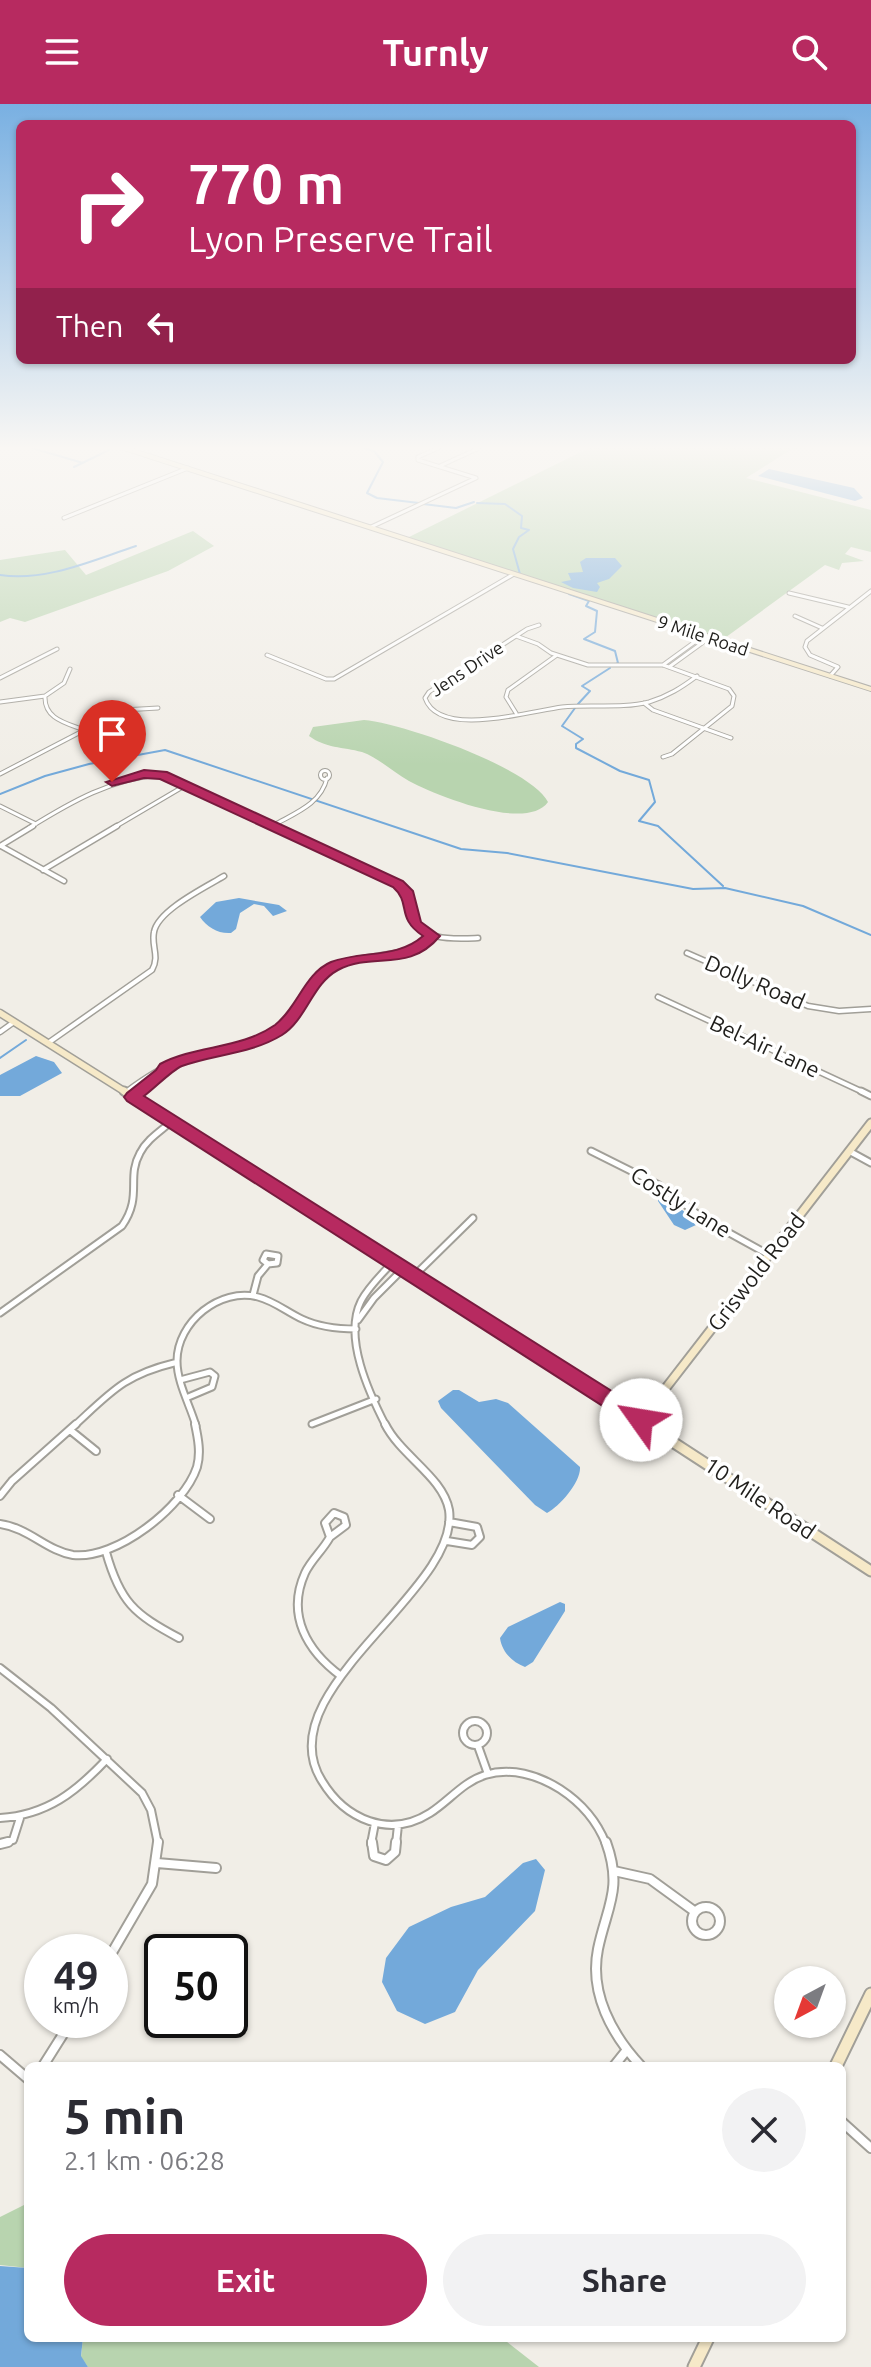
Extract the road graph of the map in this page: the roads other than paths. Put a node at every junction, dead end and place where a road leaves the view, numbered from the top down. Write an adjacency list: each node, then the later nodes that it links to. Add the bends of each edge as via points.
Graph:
1 (452, 554): 2 (street, 9 Mile Road)
2 (514, 574): 10 (street, 9 Mile Road); 12 (street, via 334,679)
3 (871, 591): 5 (street)
4 (789, 593): 5 (street)
5 (848, 607): 8 (street)
6 (795, 616): 8 (street)
7 (539, 625): 9 (street)
8 (823, 628): 17 (street, via 805,647 810,655 838,667)
9 (516, 636): 13 (street); 24 (street, Jens Drive, via 425,698 434,713 456,721)
10 (706, 637): 14 (street); 17 (street, 9 Mile Road)
11 (57, 649): 18 (street)
12 (267, 655)
13 (557, 655): 14 (street, via 595,666); 24 (street, via 508,690 506,697)
14 (666, 666): 16 (street)
15 (70, 669): 20 (street, via 64,683)
16 (697, 676): 22 (street, via 675,693); 25 (street, via 734,696 732,706)
17 (830, 676): 19 (street, 9 Mile Road)
18 (0, 678)
19 (871, 689)
20 (45, 696): 21 (street); 26 (street, via 49,714)
21 (0, 702)
22 (644, 703): 24 (street); 25 (street)
23 (158, 708): 26 (street, via 123,710)
24 (516, 713)
25 (705, 729): 27 (street); 28 (street)
26 (84, 730): 29 (street)
27 (731, 738)
28 (663, 757)
29 (0, 774)
30 (327, 778): 34 (street, via 325,791)
31 (186, 785): 33 (street, via 162,775 127,777); 34 (street); 36 (street)
32 (0, 806): 33 (street)
33 (37, 825): 35 (street)
34 (273, 826): 39 (street, via 398,884 406,891 415,924)
35 (0, 846): 36 (street)
36 (43, 870): 38 (street)
37 (224, 876): 47 (street, via 161,918 153,934 158,954 152,970)
38 (64, 881)
39 (433, 936): 40 (street); 48 (street, via 404,955 334,966 279,1030 254,1043 177,1062)
40 (478, 938)
41 (687, 953): 43 (street, Dolly Road, via 808,1006)
42 (658, 997): 49 (street, Bel-Air Lane)
43 (871, 1009)
44 (0, 1013): 45 (street, 10 Mile Road)
45 (14, 1022): 46 (street); 47 (street, 10 Mile Road)
46 (0, 1032)
47 (48, 1043): 48 (street, 10 Mile Road)
48 (129, 1094): 50 (street, 10 Mile Road)
49 (871, 1096)
50 (172, 1121): 57 (street, 10 Mile Road); 62 (street, via 137,1159 137,1200 122,1226)
51 (871, 1123): 53 (street, Griswold Road)
52 (591, 1151): 56 (street, Costly Lane, via 659,1185 704,1219)
53 (849, 1151): 54 (street); 56 (street, Griswold Road)
54 (871, 1163)
55 (473, 1218): 60 (street)
56 (769, 1255): 68 (street, Griswold Road)
57 (394, 1262): 59 (street, 10 Mile Road); 63 (street, via 367,1291)
58 (268, 1264): 61 (street)
59 (404, 1268): 60 (street, 10 Mile Road); 63 (street, via 380,1290)
60 (415, 1275): 68 (street, 10 Mile Road)
61 (253, 1295): 63 (street, via 312,1324); 64 (street, via 230,1297 197,1314 176,1348)
62 (0, 1313)
63 (357, 1325): 67 (street, via 360,1361)
64 (174, 1363): 65 (street); 70 (street, via 144,1370 122,1383)
65 (180, 1380): 66 (street); 66 (street, via 203,1372 215,1376 212,1387)
66 (186, 1398): 72 (street, via 198,1435 199,1459)
67 (376, 1399): 69 (street); 75 (street, via 396,1443 440,1487)
68 (641, 1420): 80 (street, 10 Mile Road)
69 (312, 1424)
70 (70, 1430): 71 (street); 73 (street)
71 (96, 1451)
72 (178, 1495): 74 (street); 79 (street, via 138,1534)
73 (0, 1496)
74 (210, 1519)
75 (449, 1522): 78 (street); 78 (street, via 477,1527 480,1537 472,1545)
76 (0, 1524): 79 (street, via 29,1531 55,1550 75,1555)
77 (330, 1537): 83 (street, via 305,1572 297,1611 312,1652)
78 (447, 1541): 83 (street)
79 (106, 1552): 81 (street, via 121,1599)
80 (871, 1571)
81 (179, 1638)
82 (0, 1668): 85 (street)
83 (341, 1676): 89 (street, via 315,1722 313,1753 335,1800)
84 (478, 1746): 86 (street)
85 (107, 1759): 88 (street, via 68,1797); 92 (street, via 142,1793 151,1810)
86 (488, 1774): 90 (street, via 459,1789 436,1810); 94 (street, via 525,1772 569,1796 595,1821)
87 (0, 1818): 88 (street)
88 (20, 1818): 91 (street, via 13,1840)
89 (375, 1823): 90 (street); 90 (street, via 371,1846 374,1856 386,1860 395,1852)
90 (398, 1825)
91 (0, 1844)
92 (157, 1863): 93 (street); 96 (street, via 152,1884)
93 (216, 1868)
94 (614, 1871): 95 (street, via 650,1879); 99 (street, via 596,1973 607,2019)
95 (694, 1911)
96 (123, 1934)
97 (871, 1994): 104 (street)
98 (61, 2038): 101 (street)
99 (626, 2051): 102 (street); 103 (street)
100 (0, 2055): 105 (street)
101 (46, 2062)
102 (617, 2062)
103 (637, 2062)
104 (838, 2062)
105 (24, 2076)
106 (846, 2126): 107 (street)
107 (871, 2148)
108 (706, 2342): 109 (street)
109 (694, 2367)

